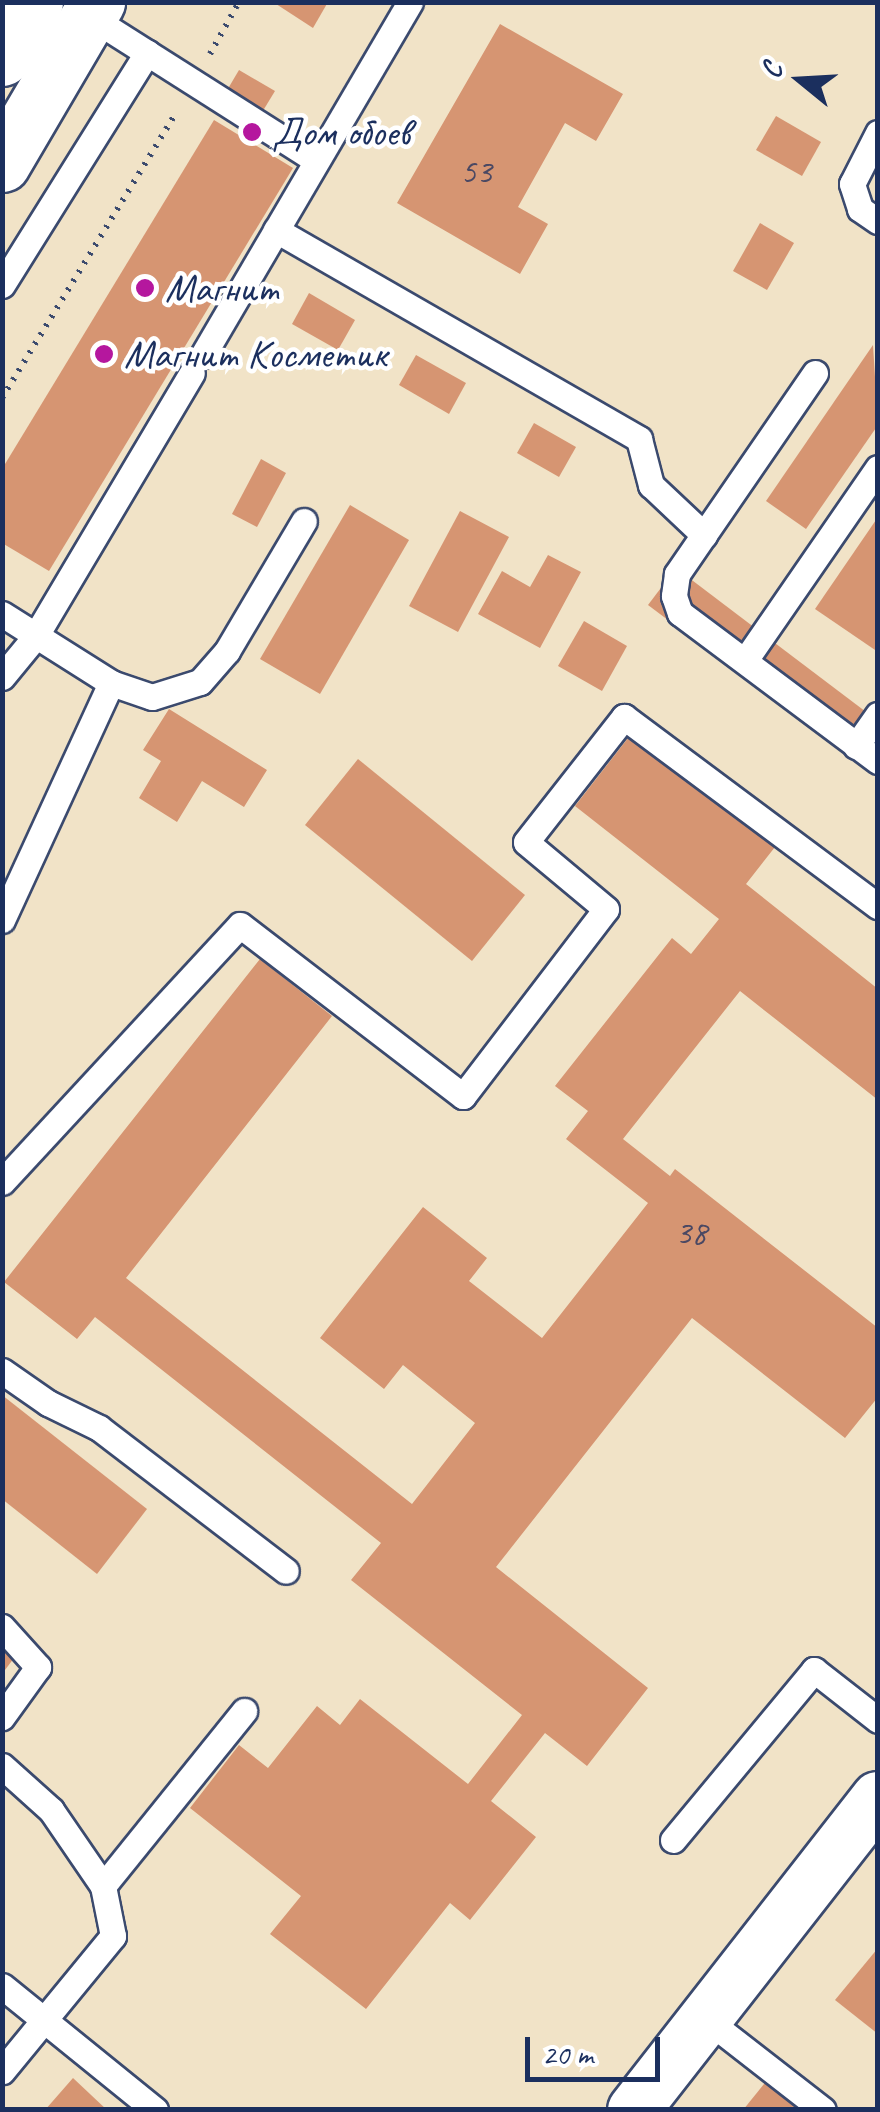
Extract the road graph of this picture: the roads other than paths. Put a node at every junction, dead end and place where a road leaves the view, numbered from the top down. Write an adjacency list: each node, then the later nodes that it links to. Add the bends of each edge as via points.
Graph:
1 (35, 2): 5 (main road)
2 (410, 2): 7 (lane)
3 (93, 9): 4 (lane); 8 (main road)
4 (147, 53): 7 (lane); 11 (lane)
5 (2, 58)
6 (878, 133): 9 (lane, via 852,184 860,209)
7 (316, 160): 10 (lane)
8 (2, 164)
9 (878, 221)
10 (276, 230): 15 (lane, via 639,439 652,484); 17 (lane)
11 (2, 285)
12 (815, 373): 15 (lane)
13 (878, 468): 18 (lane)
14 (304, 522): 20 (lane, via 227,651 200,682 152,697)
15 (704, 535): 18 (lane, via 677,574 680,613)
16 (2, 614): 17 (lane)
17 (34, 636): 19 (lane); 20 (lane)
18 (746, 660): 22 (lane)
19 (2, 677)
20 (111, 682): 25 (lane)
21 (878, 716): 22 (lane)
22 (856, 746): 23 (lane)
23 (878, 761)
24 (878, 906): 26 (lane, via 624,718 526,842 606,909 463,1096 240,925)
25 (2, 920)
26 (2, 1182)
27 (2, 1370): 28 (lane, via 99,1428)
28 (286, 1571)
29 (2, 1627): 31 (lane, via 38,1668)
30 (244, 1711): 36 (lane)
31 (2, 1717)
32 (878, 1720): 35 (lane, via 814,1670)
33 (2, 1766): 36 (lane, via 50,1810)
34 (878, 1798): 38 (street)
35 (674, 1840)
36 (103, 1886): 39 (lane, via 113,1936)
37 (2, 1986): 39 (lane)
38 (706, 2018): 42 (street); 43 (lane)
39 (47, 2021): 40 (lane); 41 (lane)
40 (2, 2071)
41 (155, 2110)
42 (634, 2110)
43 (822, 2110)

